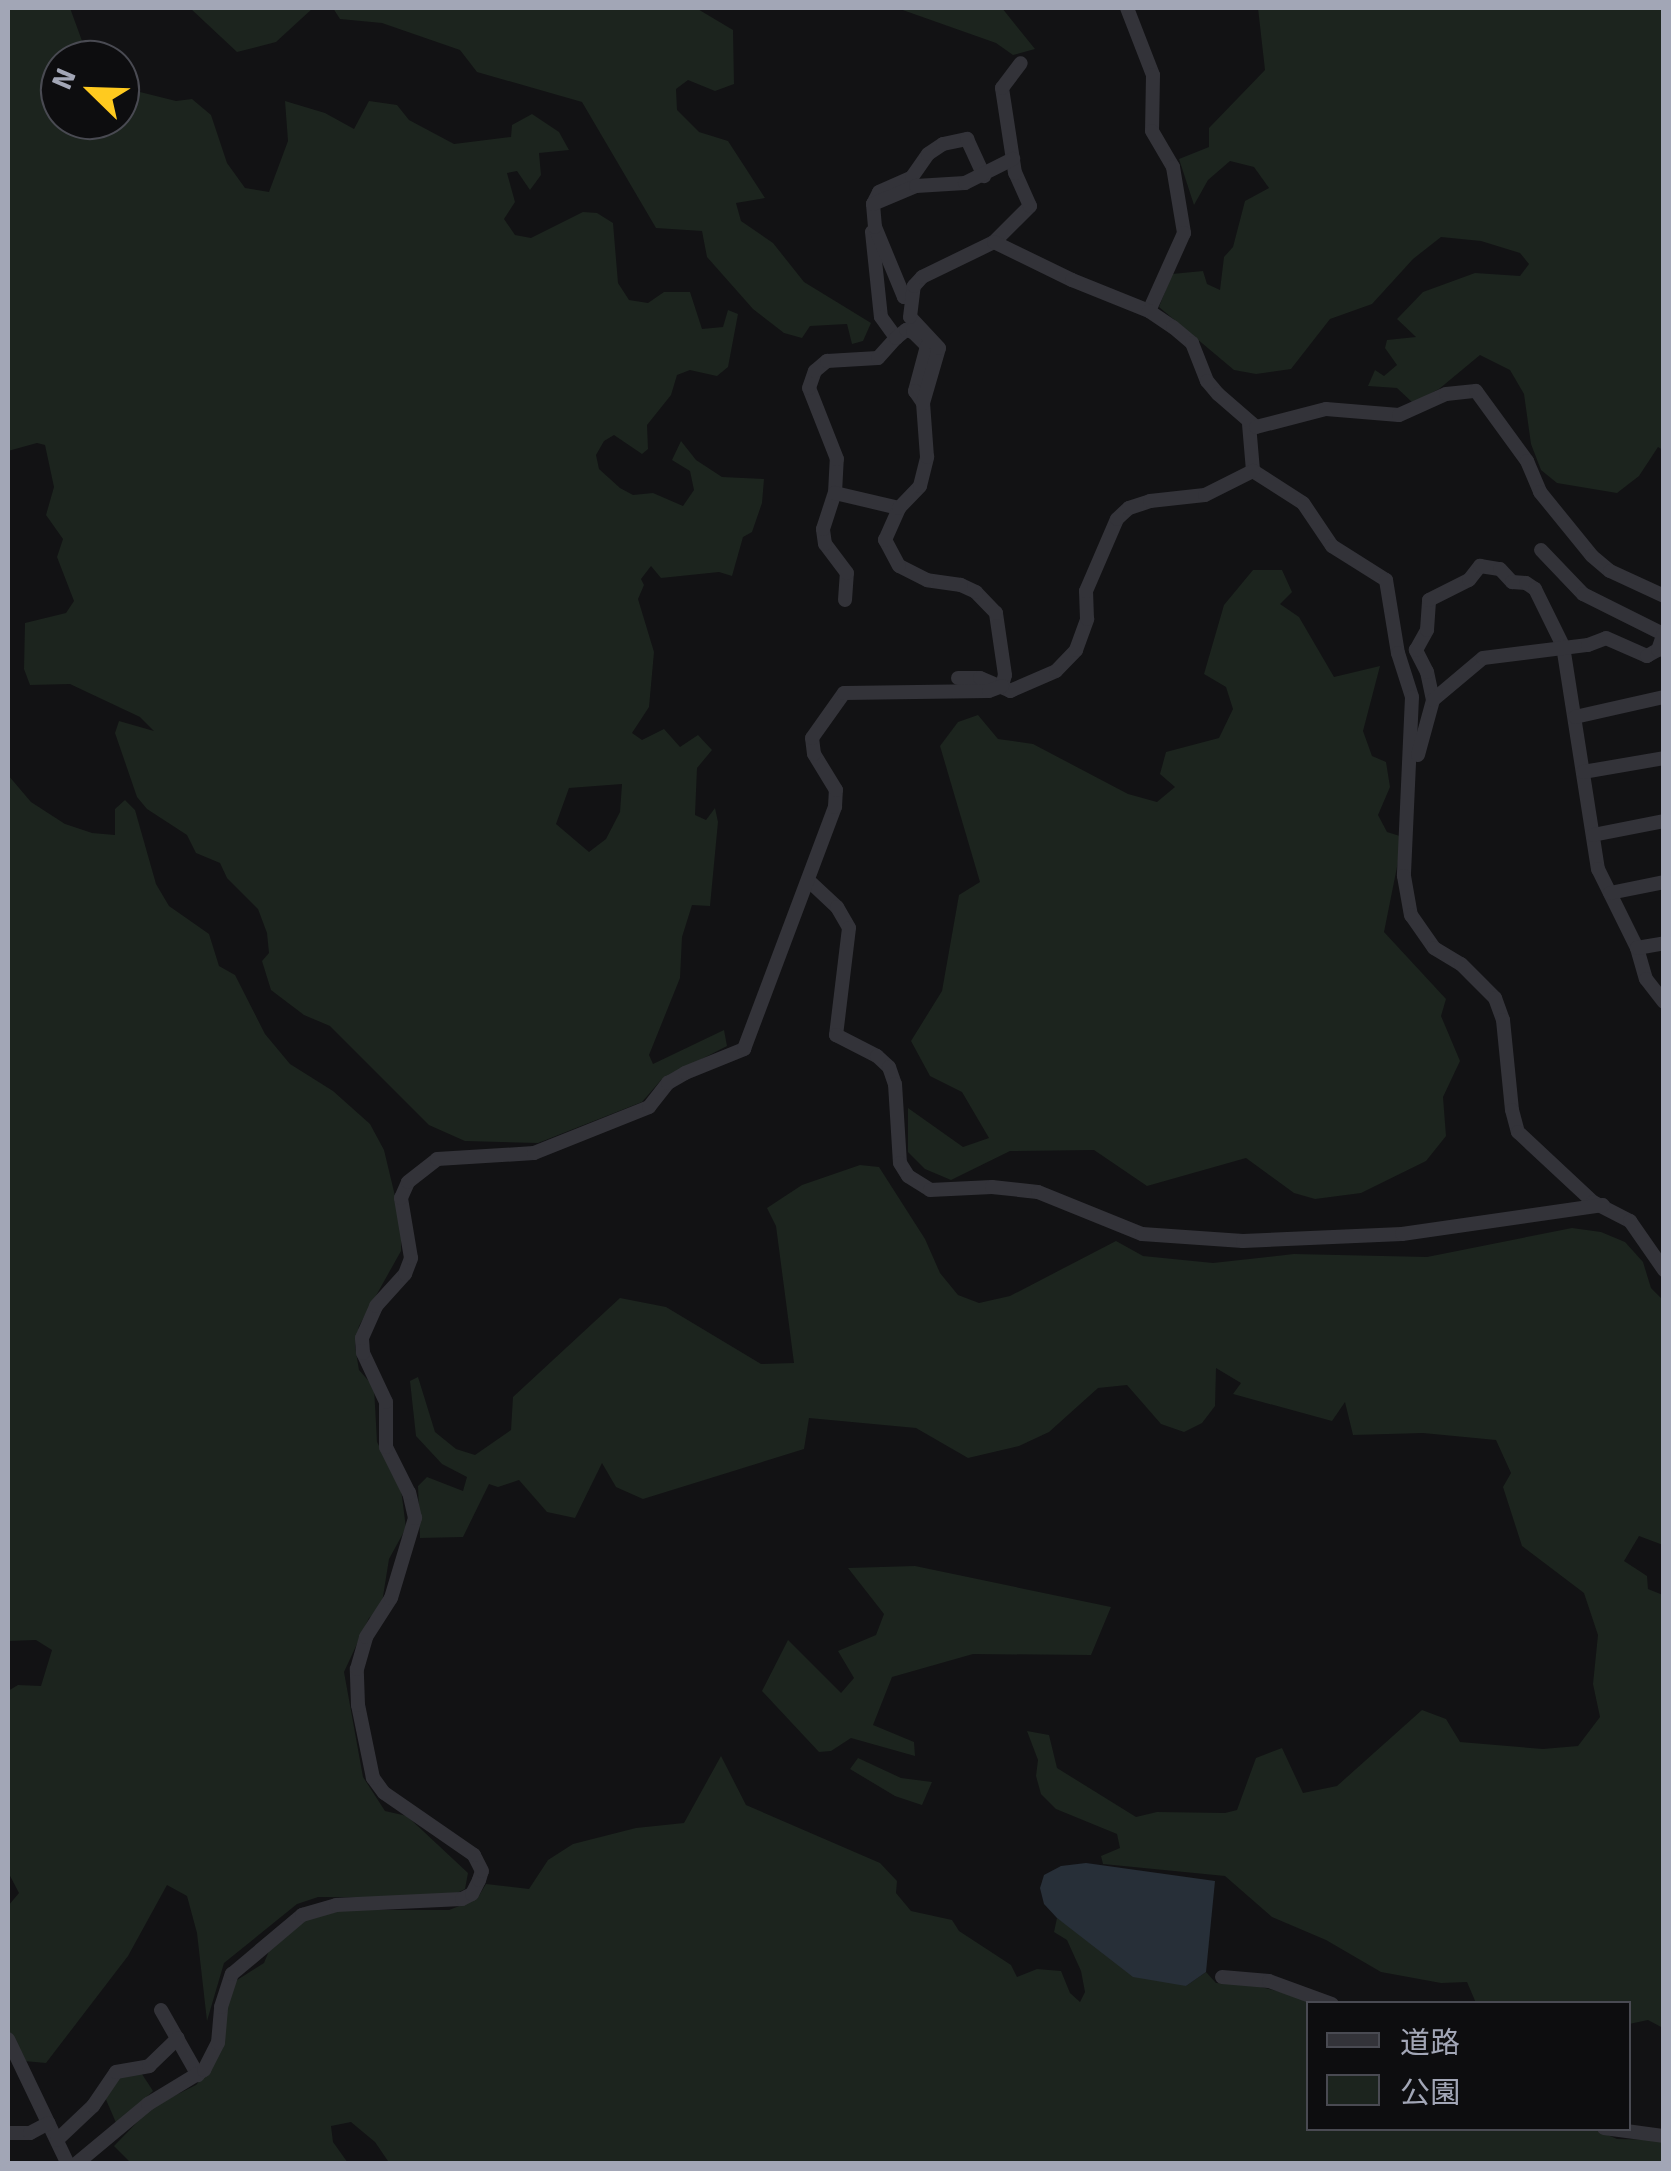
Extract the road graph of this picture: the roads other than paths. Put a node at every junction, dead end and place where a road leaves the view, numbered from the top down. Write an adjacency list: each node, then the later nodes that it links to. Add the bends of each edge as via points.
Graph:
1 (1127, 8): 9 (street, via 1152,76 1152,131 1172,167 1184,233)
2 (1021, 63): 3 (street, via 1002,88)
3 (1014, 159): 4 (street); 7 (street, via 1030,206)
4 (984, 176): 5 (street, via 916,186); 5 (street, via 967,139 942,144 912,177 879,192)
5 (872, 204): 6 (street)
6 (875, 227): 8 (street, via 904,297); 10 (street, via 881,317)
7 (994, 242): 8 (street, via 922,277); 9 (street)
8 (911, 297): 11 (street, via 910,316 938,348)
9 (1149, 311): 12 (street, via 1192,343 1207,380)
10 (896, 338): 11 (street, via 906,330 927,346 915,391); 14 (street, via 878,358 827,361 811,378 837,459)
11 (922, 403): 15 (street, via 924,477)
12 (1250, 424): 13 (street); 17 (street, via 1326,409 1400,415 1446,394 1476,392 1527,461 1540,492 1592,556)
13 (1253, 471): 22 (street, via 1205,495 1130,508 1108,535 1086,591 1086,619 1070,662 1024,689); 26 (street, via 1303,503 1332,546 1386,580 1412,697)
14 (835, 493): 15 (street); 18 (street, via 823,529 825,544 847,573)
15 (899, 508): 22 (street, via 885,540 892,558 927,580 961,585 987,604 999,627)
16 (1541, 550): 19 (street, via 1583,594)
17 (1664, 596)
18 (845, 600)
19 (1663, 634): 20 (street, via 1658,650 1646,656 1606,638)
20 (1563, 646): 24 (street, via 1483,658); 24 (street, via 1535,588 1512,582 1500,568 1480,566 1469,580 1429,600 1427,630 1416,650); 25 (street)
21 (958, 678): 22 (street)
22 (1002, 686): 31 (street, via 844,692 812,738 836,790)
23 (1664, 697): 25 (street)
24 (1433, 700): 26 (street, via 1419,755)
25 (1575, 717): 28 (street)
26 (1412, 756): 37 (street, via 1404,876 1410,916 1434,948 1496,998 1518,1132)
27 (1664, 758): 28 (street)
28 (1583, 772): 30 (street)
29 (1664, 821): 30 (street)
30 (1593, 835): 33 (street, via 1598,870)
31 (808, 880): 37 (street, via 849,928 836,1035 888,1067 900,1163 930,1190 1038,1192 1142,1234 1243,1241 1402,1234); 44 (street, via 744,1049 685,1073 649,1107 534,1153 437,1159 408,1182 401,1198 410,1258 362,1338 386,1402 386,1446 415,1518 391,1598 356,1669 358,1705 374,1778 384,1793 474,1855 482,1871 472,1894 462,1899 336,1904 302,1915 232,1974 220,2007 218,2044)
32 (1664, 882): 33 (street)
33 (1610, 892): 35 (street)
34 (1664, 943): 35 (street)
35 (1636, 948): 36 (street, via 1646,979)
36 (1664, 1002)
37 (1604, 1205): 38 (street, via 1630,1221)
38 (1664, 1270)
39 (1222, 1977): 40 (street, via 1269,1982)
40 (1323, 2001)
41 (162, 2010): 42 (street)
42 (178, 2038): 44 (street); 49 (street, via 150,2066 116,2072)
43 (8, 2040): 45 (street)
44 (198, 2075): 50 (street, via 148,2104)
45 (48, 2123): 47 (street, via 30,2133); 49 (street)
46 (1626, 2131): 48 (street)
47 (8, 2133)
48 (1664, 2136)
49 (57, 2140): 50 (street)
50 (72, 2164)

